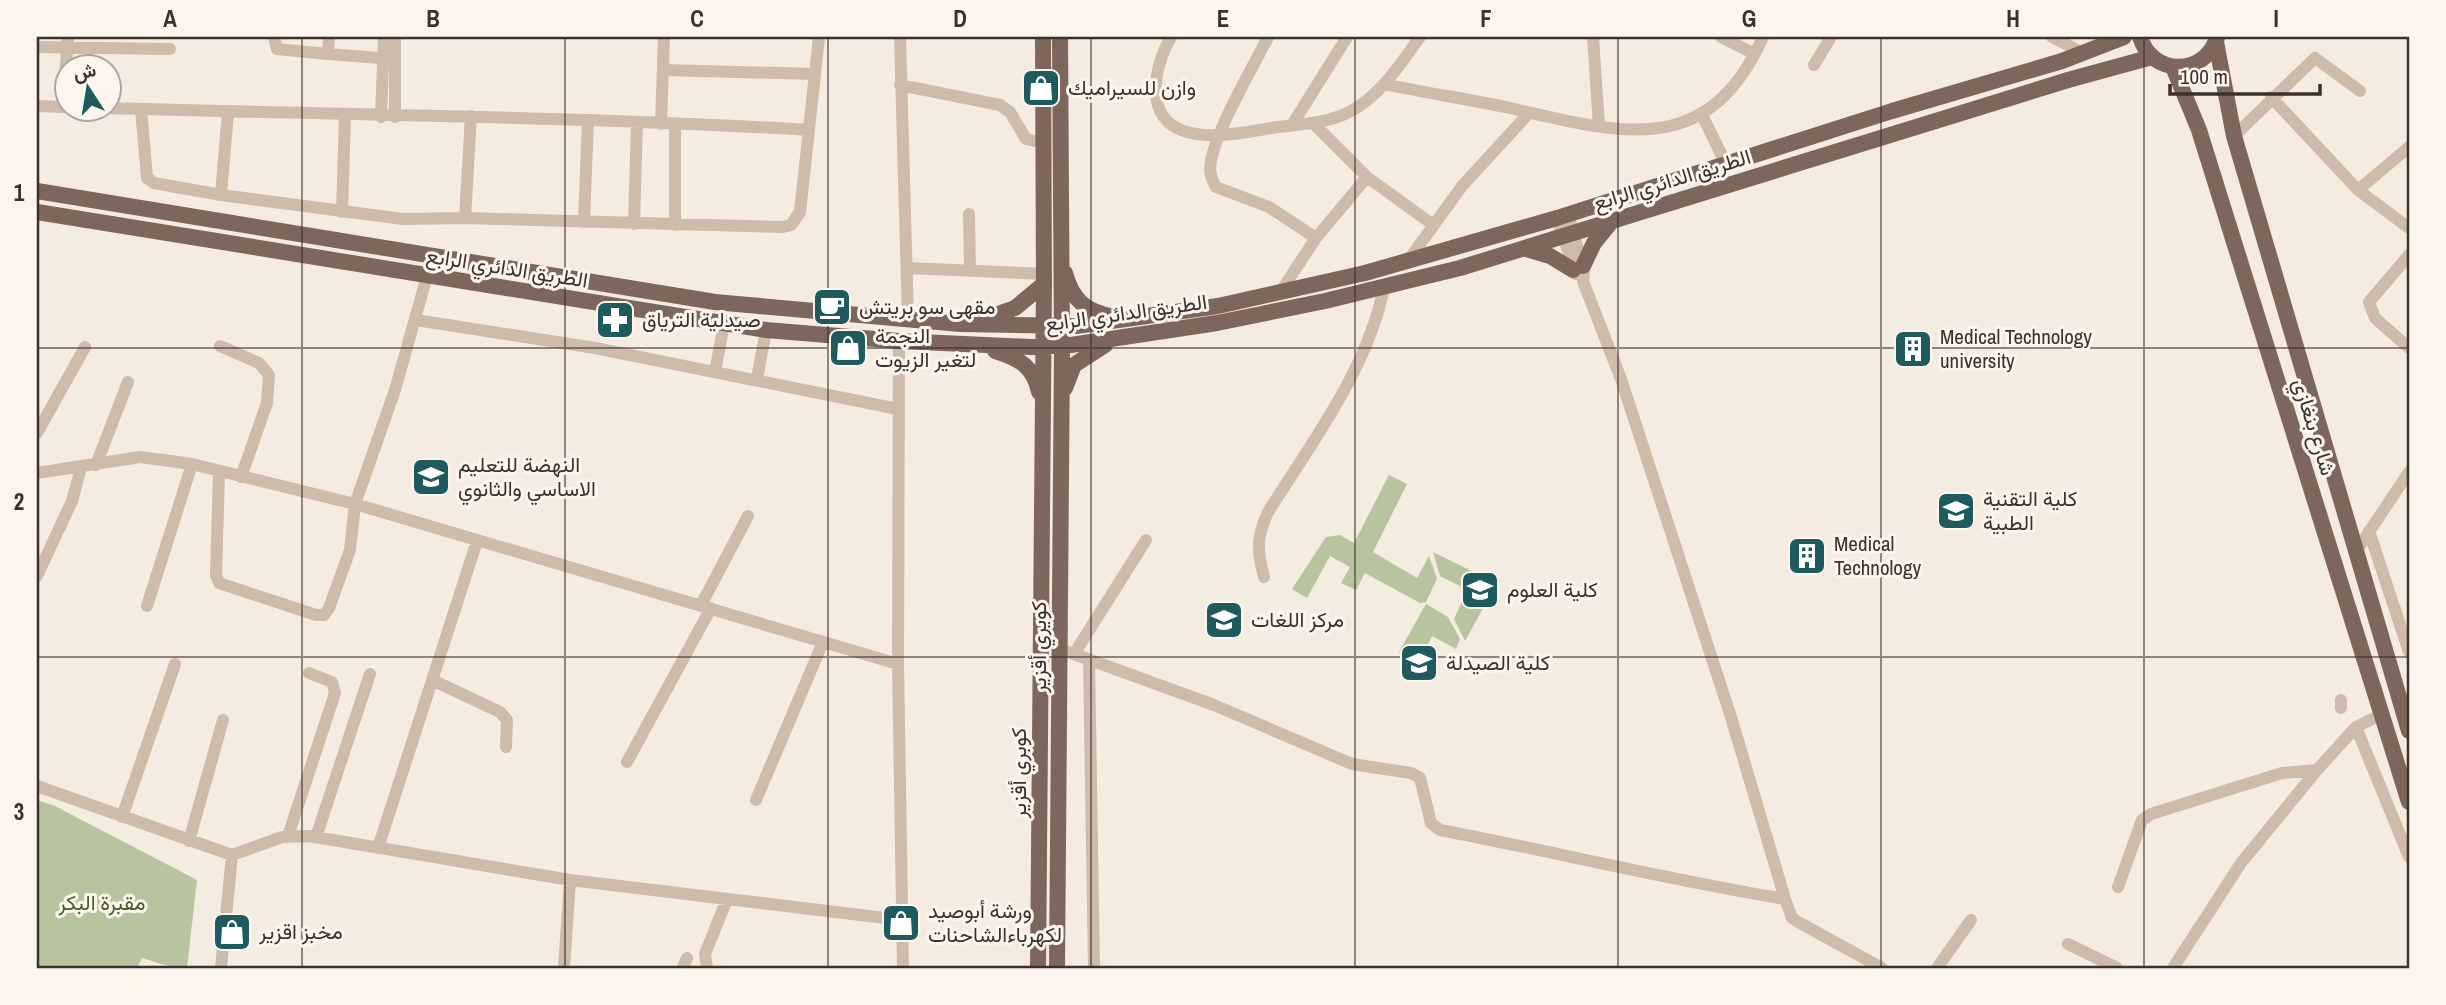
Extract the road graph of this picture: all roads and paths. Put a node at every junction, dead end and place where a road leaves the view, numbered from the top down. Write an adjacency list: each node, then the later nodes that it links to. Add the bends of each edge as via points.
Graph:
1 (274, 37): 26 (street, via 277,50)
2 (329, 37): 26 (street)
3 (383, 37): 30 (street)
4 (395, 37): 30 (street)
5 (664, 37): 33 (street)
6 (819, 37): 34 (street)
7 (900, 37): 36 (street)
8 (1043, 37): 58 (main road, كوبري أقزير)
9 (1060, 37): 79 (main road, كويري أقزير)
10 (1171, 37): 56 (street, via 1156,73 1158,106 1174,126 1187,132)
11 (1268, 37): 56 (street)
12 (1347, 37): 53 (street)
13 (1420, 37): 35 (street)
14 (1593, 37): 54 (street)
15 (1721, 37): 27 (street)
16 (1763, 37): 27 (street)
17 (1831, 37): 31 (street)
18 (2052, 37): 28 (street)
19 (2124, 37): 28 (main road, الطريق الدائري الرابع)
20 (2140, 37): 29 (main road)
21 (2217, 39): 32 (main road, via 2200,61); 57 (main road, شارع بنغازي)
22 (68, 42): 23 (street); 24 (street)
23 (125, 43): 25 (street)
24 (37, 47)
25 (170, 49)
26 (328, 54): 30 (street)
27 (1755, 54): 43 (street, via 1736,85)
28 (2085, 54): 60 (main road, الطريق الدائري الرابع)
29 (2152, 57): 32 (main road); 70 (main road, الطريق الدائري الرابع)
30 (388, 58): 46 (street); 47 (street)
31 (1814, 65)
32 (2173, 67): 128 (main road, شارع بنغازي, via 2199,130)
33 (663, 70): 34 (street); 51 (street)
34 (815, 74): 55 (street)
35 (1384, 84): 42 (street); 50 (street, via 1353,111)
36 (900, 85): 58 (street, via 1000,105 1010,112 1026,139); 82 (street)
37 (2360, 91): 38 (street, via 2315,58)
38 (2271, 97): 57 (street); 62 (street)
39 (122, 108): 40 (street)
40 (141, 109): 41 (street); 64 (street, via 147,178)
41 (228, 112): 44 (street); 64 (street)
42 (1529, 113): 54 (street); 72 (street)
43 (1702, 115): 54 (street, via 1655,130); 60 (street)
44 (345, 116): 46 (street); 66 (street)
45 (471, 116): 47 (street); 48 (street); 69 (street)
46 (381, 117): 47 (street)
47 (395, 117)
48 (588, 120): 49 (street); 71 (street)
49 (637, 122): 51 (street); 73 (street)
50 (1313, 123): 53 (street); 61 (street)
51 (661, 124): 52 (street)
52 (675, 124): 55 (street); 74 (street)
53 (1292, 125): 56 (street)
54 (1599, 126)
55 (809, 130): 74 (street, via 800,212 791,225)
56 (1221, 134): 77 (street, via 1210,164 1216,187 1269,207)
57 (2234, 135): 124 (main road, شارع بنغازي)
58 (1043, 143): 86 (main road, كوبري أقزير)
59 (2409, 147): 62 (street)
60 (1727, 163): 68 (main road, الطريق الدائري الرابع)
61 (1367, 177): 72 (street); 77 (street)
62 (2358, 190): 75 (street)
63 (37, 191): 89 (main road, الطريق الدائري الرابع, via 715,302)
64 (222, 195): 66 (street)
65 (37, 212): 85 (main road, الطريق الدائري الرابع)
66 (342, 212): 69 (street, via 403,219)
67 (969, 214): 83 (street)
68 (1563, 216): 76 (street); 81 (main road, الطريق الدائري الرابع)
69 (465, 218): 71 (street)
70 (1612, 221): 76 (main road, الطريق الدائري الرابع); 84 (main road, via 1594,243)
71 (584, 222): 73 (street)
72 (1432, 223): 81 (street)
73 (635, 224): 74 (street)
74 (675, 225)
75 (2409, 228)
76 (1569, 235): 78 (main road, الطريق الدائري الرابع); 84 (street)
77 (1316, 238): 88 (street)
78 (1526, 249): 84 (main road); 87 (main road, الطريق الدائري الرابع)
79 (1059, 251): 90 (main road, via 1075,299 1093,312); 94 (main road, كويري أقزير)
80 (2409, 255): 104 (street, via 2369,302 2375,318)
81 (1409, 258): 88 (main road, الطريق الدائري الرابع, via 1365,273)
82 (907, 268): 83 (street); 89 (street)
83 (970, 271): 86 (street)
84 (1580, 272): 162 (street, via 1621,380 1731,717)
85 (427, 276): 91 (street); 92 (main road, الطريق الدائري الرابع)
86 (1044, 279): 93 (main road, via 1015,308); 95 (main road, كوبري أقزير)
87 (1384, 287): 97 (main road, الطريق الدائري الرابع); 126 (street, via 1369,338 1347,383 1264,521 1257,540)
88 (1281, 290): 90 (main road, الطريق الدائري الرابع, via 1218,306)
89 (908, 319): 93 (main road, الطريق الدائري الرابع)
90 (1134, 319): 94 (main road, الطريق الدائري الرابع)
91 (416, 320): 105 (street); 119 (street)
92 (724, 324): 96 (main road, الطريق الدائري الرابع); 105 (street)
93 (960, 324): 95 (main road, الطريق الدائري الرابع)
94 (1062, 326): 95 (main road, الطريق الدائري الرابع); 100 (main road, كويري أقزير)
95 (1043, 327): 102 (main road, كوبري أقزير)
96 (766, 330): 98 (main road, الطريق الدائري الرابع); 106 (street)
97 (1122, 338): 100 (main road, الطريق الدائري الرابع); 109 (main road, via 1093,350 1074,365)
98 (898, 341): 99 (main road, الطريق الدائري الرابع); 108 (street)
99 (969, 344): 102 (main road, الطريق الدائري الرابع); 110 (main road, via 1014,357 1028,367 1035,376)
100 (1062, 345): 102 (main road, الطريق الدائري الرابع); 109 (main road, كويري أقزير)
101 (220, 346): 118 (street, via 259,363 269,375 267,402)
102 (1043, 346): 110 (main road, كوبري أقزير)
103 (85, 347): 111 (street)
104 (2409, 348)
105 (715, 372): 106 (street)
106 (757, 379): 108 (street)
107 (128, 382): 113 (street)
108 (898, 409): 136 (street)
109 (1061, 411): 132 (main road, كويري أقزير)
110 (1042, 412): 170 (main road, كوبري أقزير)
111 (37, 433)
112 (192, 464): 113 (street, via 140,457); 115 (street); 129 (street)
113 (96, 465): 114 (street)
114 (81, 468): 117 (street); 125 (street, via 72,501)
115 (219, 472): 118 (street); 119 (street, via 219,583 316,615 324,615 329,608 346,561)
116 (2409, 472): 121 (street)
117 (37, 473)
118 (241, 477): 119 (street)
119 (355, 504): 123 (street)
120 (748, 516): 130 (street)
121 (2369, 531): 124 (street); 133 (street)
122 (1146, 540): 132 (street)
123 (477, 541): 130 (street); 139 (street)
124 (2355, 553): 127 (main road, شارع بنغازي)
125 (37, 576)
126 (1264, 577)
127 (2367, 594): 128 (main road); 140 (main road, شارع بنغازي)
128 (2346, 601): 142 (main road, شارع بنغازي)
129 (147, 606)
130 (706, 607): 131 (street); 147 (street)
131 (824, 642): 136 (street); 150 (street)
132 (1067, 652): 134 (street); 171 (main road, كويري أقزير)
133 (2409, 652)
134 (1089, 660): 162 (street, via 1214,705 1352,764 1411,773 1420,778 1431,823 1440,831); 172 (street)
135 (175, 664): 152 (street)
136 (898, 664): 163 (street)
137 (309, 673): 153 (street, via 332,682 335,693)
138 (370, 674): 154 (street)
139 (432, 680): 146 (street, via 500,712 507,720); 156 (street)
140 (2394, 683): 141 (street); 145 (main road, شارع بنغازي)
141 (2409, 699)
142 (2382, 714): 144 (street); 151 (main road, شارع بنغازي)
143 (223, 720): 155 (street)
144 (2356, 727): 148 (street); 158 (street)
145 (2409, 731)
146 (506, 747)
147 (627, 762)
148 (2317, 770): 160 (street, via 2282,773 2151,814 2142,820); 176 (street, via 2241,863)
149 (37, 786): 152 (street)
150 (756, 800)
151 (2409, 802)
152 (122, 817): 155 (street)
153 (288, 836): 154 (street); 157 (street)
154 (316, 837): 156 (street)
155 (189, 841): 157 (street)
156 (377, 848): 159 (street)
157 (232, 855): 166 (street)
158 (2409, 857)
159 (570, 880): 161 (street); 167 (street)
160 (2118, 887)
161 (727, 899): 163 (street); 168 (street, via 705,954)
162 (1784, 899): 173 (street, via 1792,918)
163 (902, 920): 169 (street)
164 (1971, 920): 174 (street)
165 (2068, 944): 175 (street)
166 (221, 968)
167 (564, 968)
168 (707, 968)
169 (903, 968)
170 (1038, 968)
171 (1057, 968)
172 (1094, 968)
173 (1882, 968)
174 (1937, 968)
175 (2117, 968)
176 (2173, 968)

